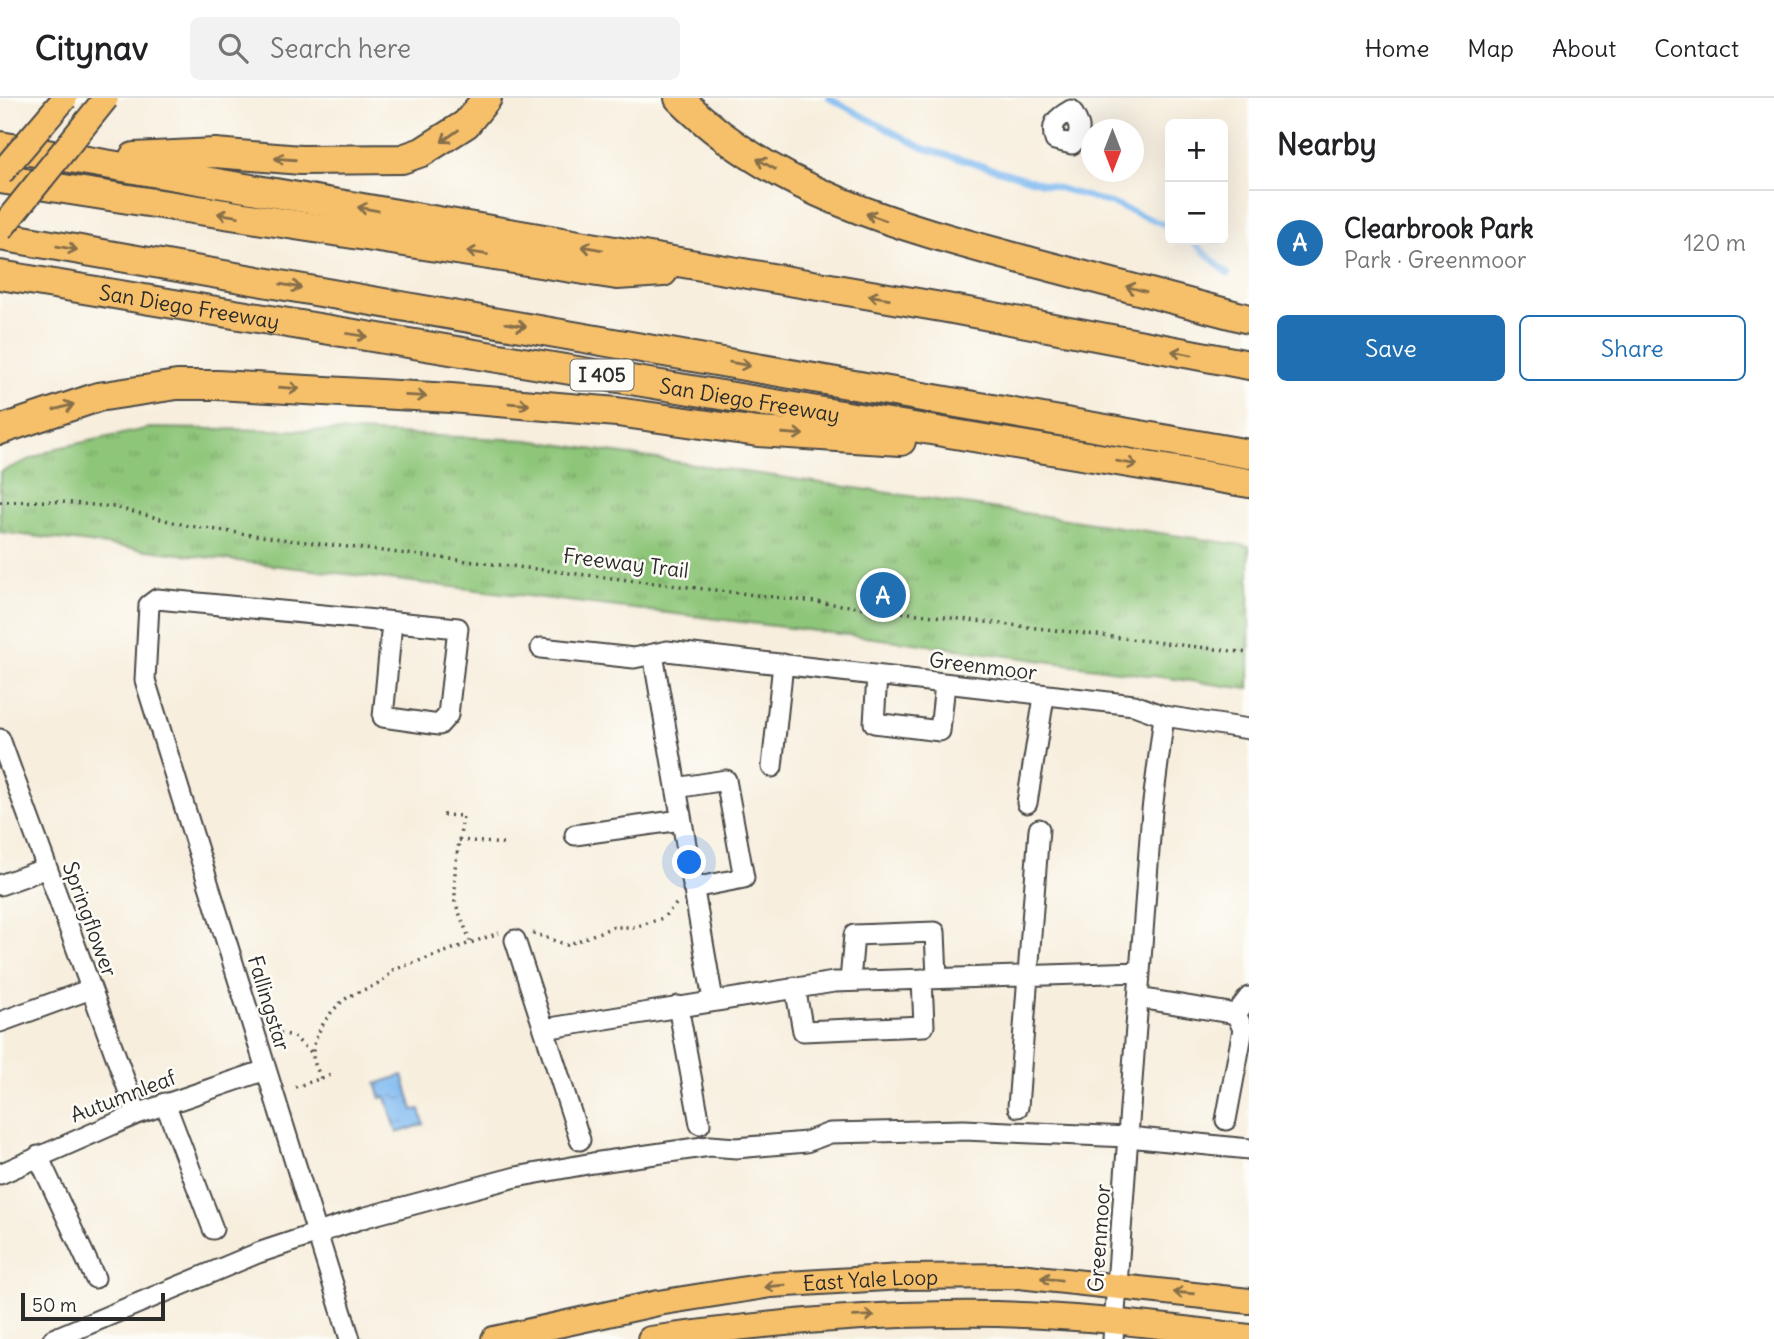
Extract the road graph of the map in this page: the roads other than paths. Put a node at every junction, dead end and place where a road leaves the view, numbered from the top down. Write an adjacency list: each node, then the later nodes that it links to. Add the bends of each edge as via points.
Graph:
1 (65, 98): 7 (main road, bridge)
2 (106, 98): 8 (main road, bridge)
3 (487, 98): 6 (highway, one-way to 6, via 457,130 402,159 301,160 215,153)
4 (679, 98): 12 (highway, one-way to 4, via 860,212 753,157)
5 (0, 146): 6 (highway)
6 (82, 159): 10 (highway, one-way to 6)
7 (0, 176): 10 (highway, one-way to 7, via 617,275)
8 (0, 230)
9 (0, 236): 16 (highway, one-way to 16)
10 (708, 269): 13 (highway, one-way to 10)
11 (0, 276): 15 (highway, San Diego Freeway / I 405, one-way to 15)
12 (1249, 319)
13 (1249, 365)
14 (0, 430): 15 (highway, one-way to 15, via 98,397 177,385 217,385 451,398 617,412 758,432)
15 (1060, 452): 17 (highway, San Diego Freeway / I 405, one-way to 17)
16 (1249, 454)
17 (1249, 484)
18 (392, 623): 18 (street, via 383,717 439,724 449,715 458,628); 52 (street, Fallingstar, via 157,600 149,605 145,680)
19 (541, 648): 20 (street, Greenmoor, via 634,658)
20 (653, 654): 21 (street, Greenmoor, via 667,651); 29 (street)
21 (783, 664): 22 (street, Greenmoor); 28 (street)
22 (877, 676): 23 (street, Greenmoor); 23 (street, via 874,723 940,731)
23 (945, 684): 24 (street, Greenmoor)
24 (1044, 697): 25 (street, Greenmoor, via 1133,705); 30 (street)
25 (1164, 716): 26 (street); 38 (street, Greenmoor)
26 (1249, 729)
27 (0, 739): 34 (street, Springflower)
28 (772, 767)
29 (676, 788): 31 (street); 36 (street, via 726,780 744,878)
30 (1027, 803)
31 (681, 820): 33 (street); 36 (street)
32 (1039, 829): 39 (street)
33 (575, 835)
34 (47, 868): 35 (street); 43 (street, Springflower)
35 (0, 885)
36 (693, 888): 46 (street)
37 (516, 940): 50 (street)
38 (1140, 972): 39 (street); 45 (street, Greenmoor)
39 (1027, 976): 40 (street); 54 (street)
40 (930, 979): 41 (street); 41 (street, via 935,932 854,935); 42 (street, via 924,1026 803,1031)
41 (850, 981): 42 (street)
42 (794, 987): 46 (street)
43 (91, 989): 49 (street); 55 (street, Springflower)
44 (1249, 997): 48 (street)
45 (1139, 998): 48 (street); 58 (street, Greenmoor)
46 (713, 1000): 47 (street)
47 (677, 1006): 50 (street); 57 (street)
48 (1236, 1014): 51 (street)
49 (0, 1022)
50 (544, 1029): 59 (street)
51 (1244, 1046): 56 (street)
52 (267, 1070): 53 (street, Autumnleaf); 64 (street, Fallingstar)
53 (165, 1103): 55 (street, Autumnleaf); 63 (street)
54 (1018, 1107)
55 (137, 1114): 61 (street, Autumnleaf)
56 (1226, 1120)
57 (700, 1124)
58 (1128, 1137): 60 (street); 64 (street, via 951,1130 830,1133 806,1142 710,1146 516,1177 366,1217); 66 (street, Greenmoor)
59 (580, 1140)
60 (1249, 1149)
61 (38, 1156): 62 (street, Autumnleaf); 65 (street)
62 (0, 1174)
63 (213, 1229)
64 (318, 1236): 70 (street, via 258,1253); 71 (street, Fallingstar)
65 (95, 1278)
66 (1119, 1286): 67 (main road, East Yale Loop, one-way to 66); 68 (street, Greenmoor); 72 (main road, East Yale Loop, one-way to 72, via 1018,1276 771,1285 658,1303)
67 (1249, 1301)
68 (1114, 1330): 69 (main road, East Yale Loop); 73 (main road, East Yale Loop, one-way to 68, via 752,1325 950,1313)
69 (1249, 1337)
70 (53, 1339)
71 (350, 1339)
72 (494, 1339)
73 (650, 1339)

